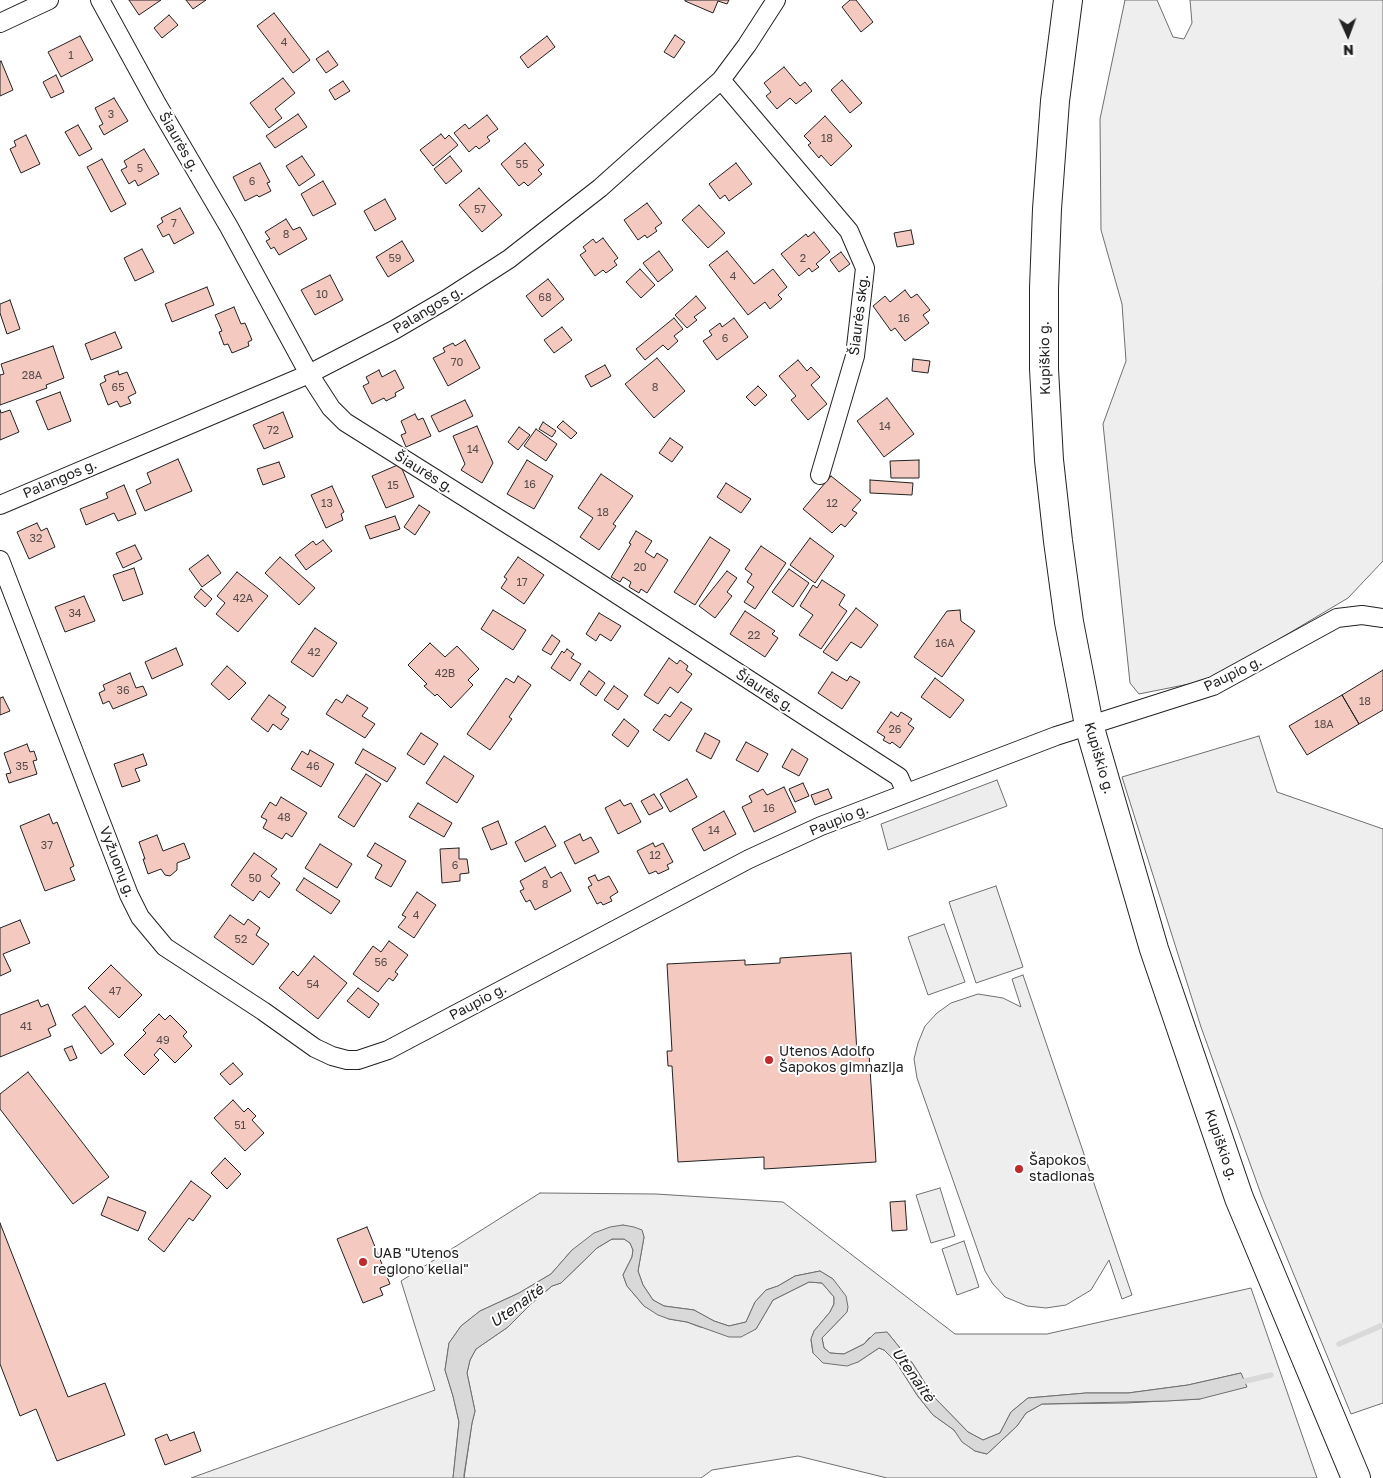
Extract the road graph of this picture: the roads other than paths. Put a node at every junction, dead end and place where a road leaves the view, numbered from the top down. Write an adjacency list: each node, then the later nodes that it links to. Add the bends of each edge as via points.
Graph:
1 (49, 0): 5 (street)
2 (100, 0): 7 (street, Šiaurės g.)
3 (776, 0): 6 (street, Palangos g.)
4 (1068, 0): 12 (main road, Kupiškio g., via 1055,101 1047,209 1044,369 1058,541 1069,622)
5 (0, 23)
6 (722, 80): 7 (street, Palangos g., via 600,188 508,259 394,330); 8 (street, Šiaurės skg., via 849,231 865,268 855,356)
7 (308, 374): 9 (street, Palangos g.); 13 (street, Šiaurės g., via 331,408 345,422 899,776)
8 (820, 475)
9 (0, 505)
10 (0, 560): 14 (street, Vyžuonų g., via 140,917 165,947 316,1048 332,1056)
11 (1383, 618): 12 (street, Paupio g., via 1362,615 1337,618 1214,686)
12 (1089, 725): 13 (street, Paupio g.); 15 (main road, Kupiškio g., via 1154,949 1236,1189)
13 (906, 793): 14 (street, Paupio g., via 821,826 749,859 388,1050)
14 (358, 1060)
15 (1356, 1478)

